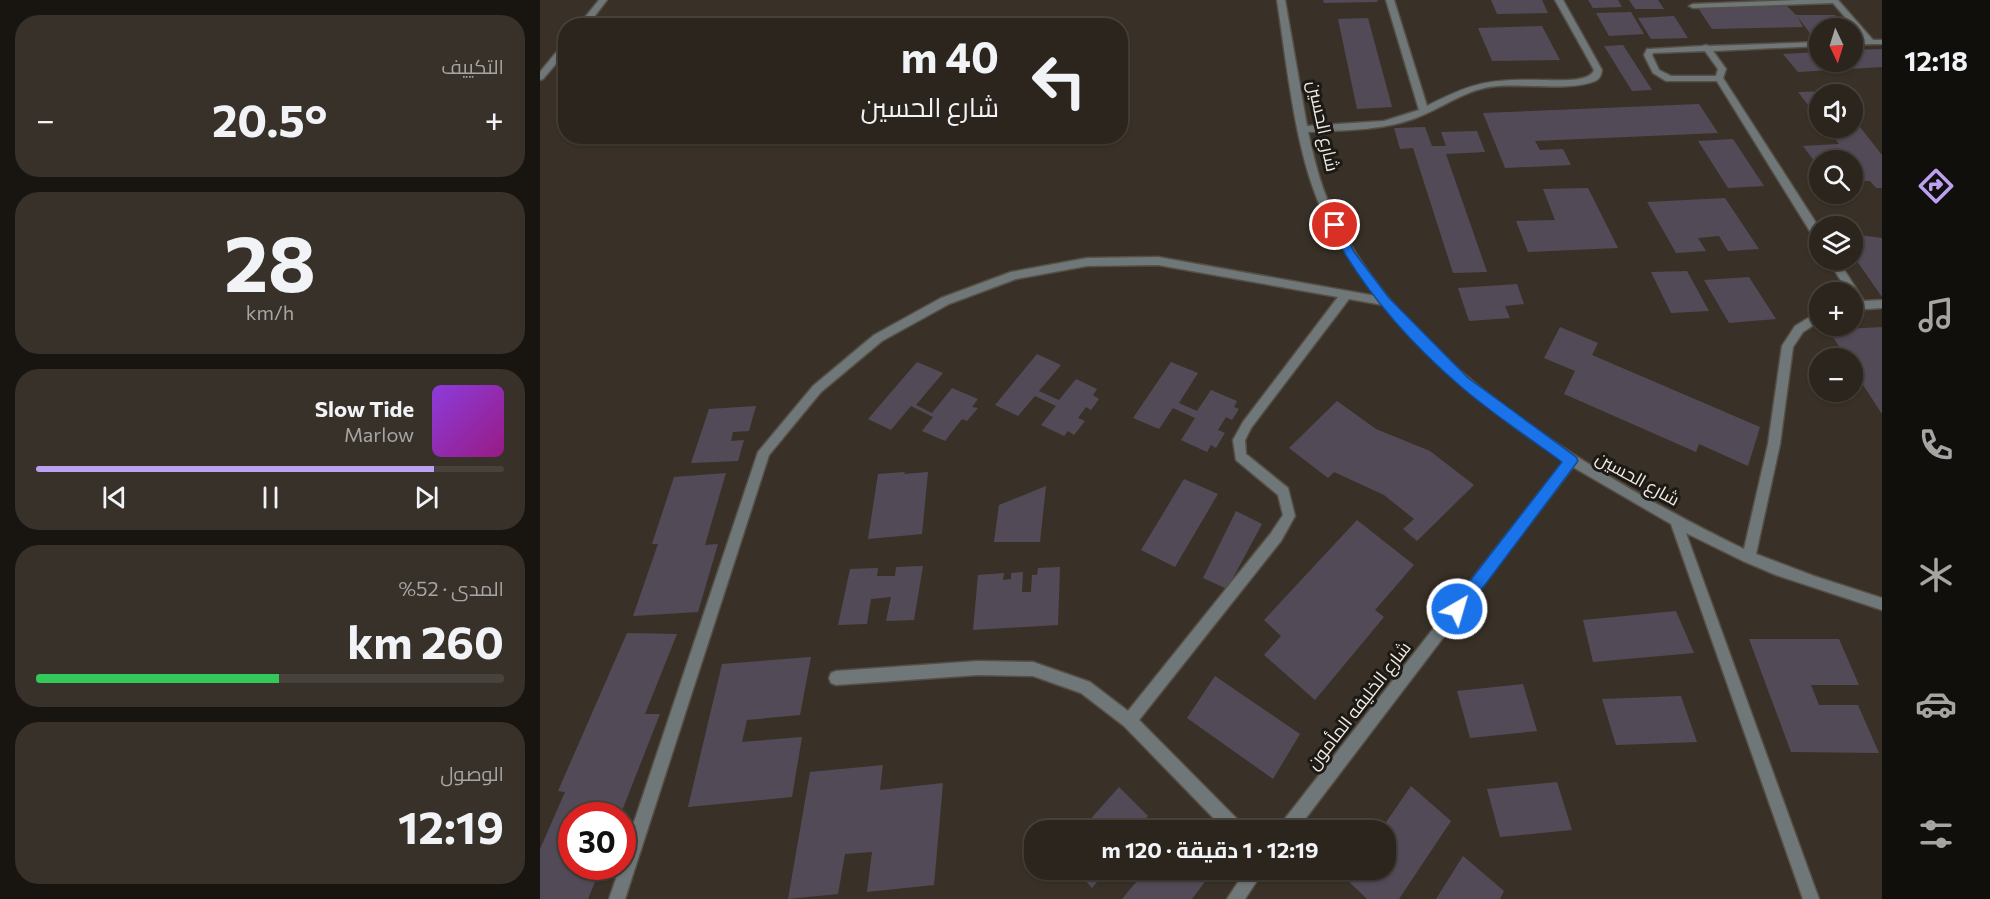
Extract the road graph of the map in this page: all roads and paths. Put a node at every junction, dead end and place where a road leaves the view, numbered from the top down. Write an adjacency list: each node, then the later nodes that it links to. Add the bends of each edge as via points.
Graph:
1 (603, 0): 7 (street)
2 (1281, 0): 17 (street, شارع الحسين)
3 (1390, 0): 16 (street)
4 (1559, 0): 16 (street, via 1598,70 1597,75 1585,81 1483,85 1456,93)
5 (1834, 0): 6 (street); 9 (street)
6 (1693, 6)
7 (588, 18)
8 (1863, 42): 9 (street)
9 (1871, 42): 10 (street)
10 (1882, 42)
11 (1809, 44): 12 (street)
12 (1706, 47): 15 (street, via 1722,69); 15 (street, via 1657,49 1648,55 1656,71 1669,79)
13 (558, 56): 14 (street)
14 (540, 77)
15 (1719, 78): 18 (street)
16 (1424, 111): 17 (street, via 1384,124)
17 (1305, 129): 20 (street, شارع الحسين, via 1312,168 1327,210 1350,254)
18 (1809, 221)
19 (1347, 293): 20 (street); 29 (street, via 1239,440 1240,456 1284,492 1289,516); 33 (street, via 1158,261 1077,264 1015,276 945,301 878,338 817,389 764,452)
20 (1384, 301): 24 (street, شارع الحسين, via 1463,381)
21 (1882, 304): 22 (street)
22 (1863, 305)
23 (1809, 322): 26 (street, via 1799,329 1788,346 1774,444)
24 (1571, 461): 25 (street, شارع الحسين); 31 (street, شارع الخليفه المأمون)
25 (1675, 519): 26 (street, شارع الحسين); 35 (street)
26 (1749, 557): 27 (street, شارع الحسين)
27 (1882, 604)
28 (836, 678): 29 (street, via 978,668 1034,669 1085,687)
29 (1129, 721): 30 (street)
30 (1226, 820)
31 (1294, 820)
32 (1249, 880): 34 (street)
33 (617, 899)
34 (1235, 899)
35 (1811, 899)

